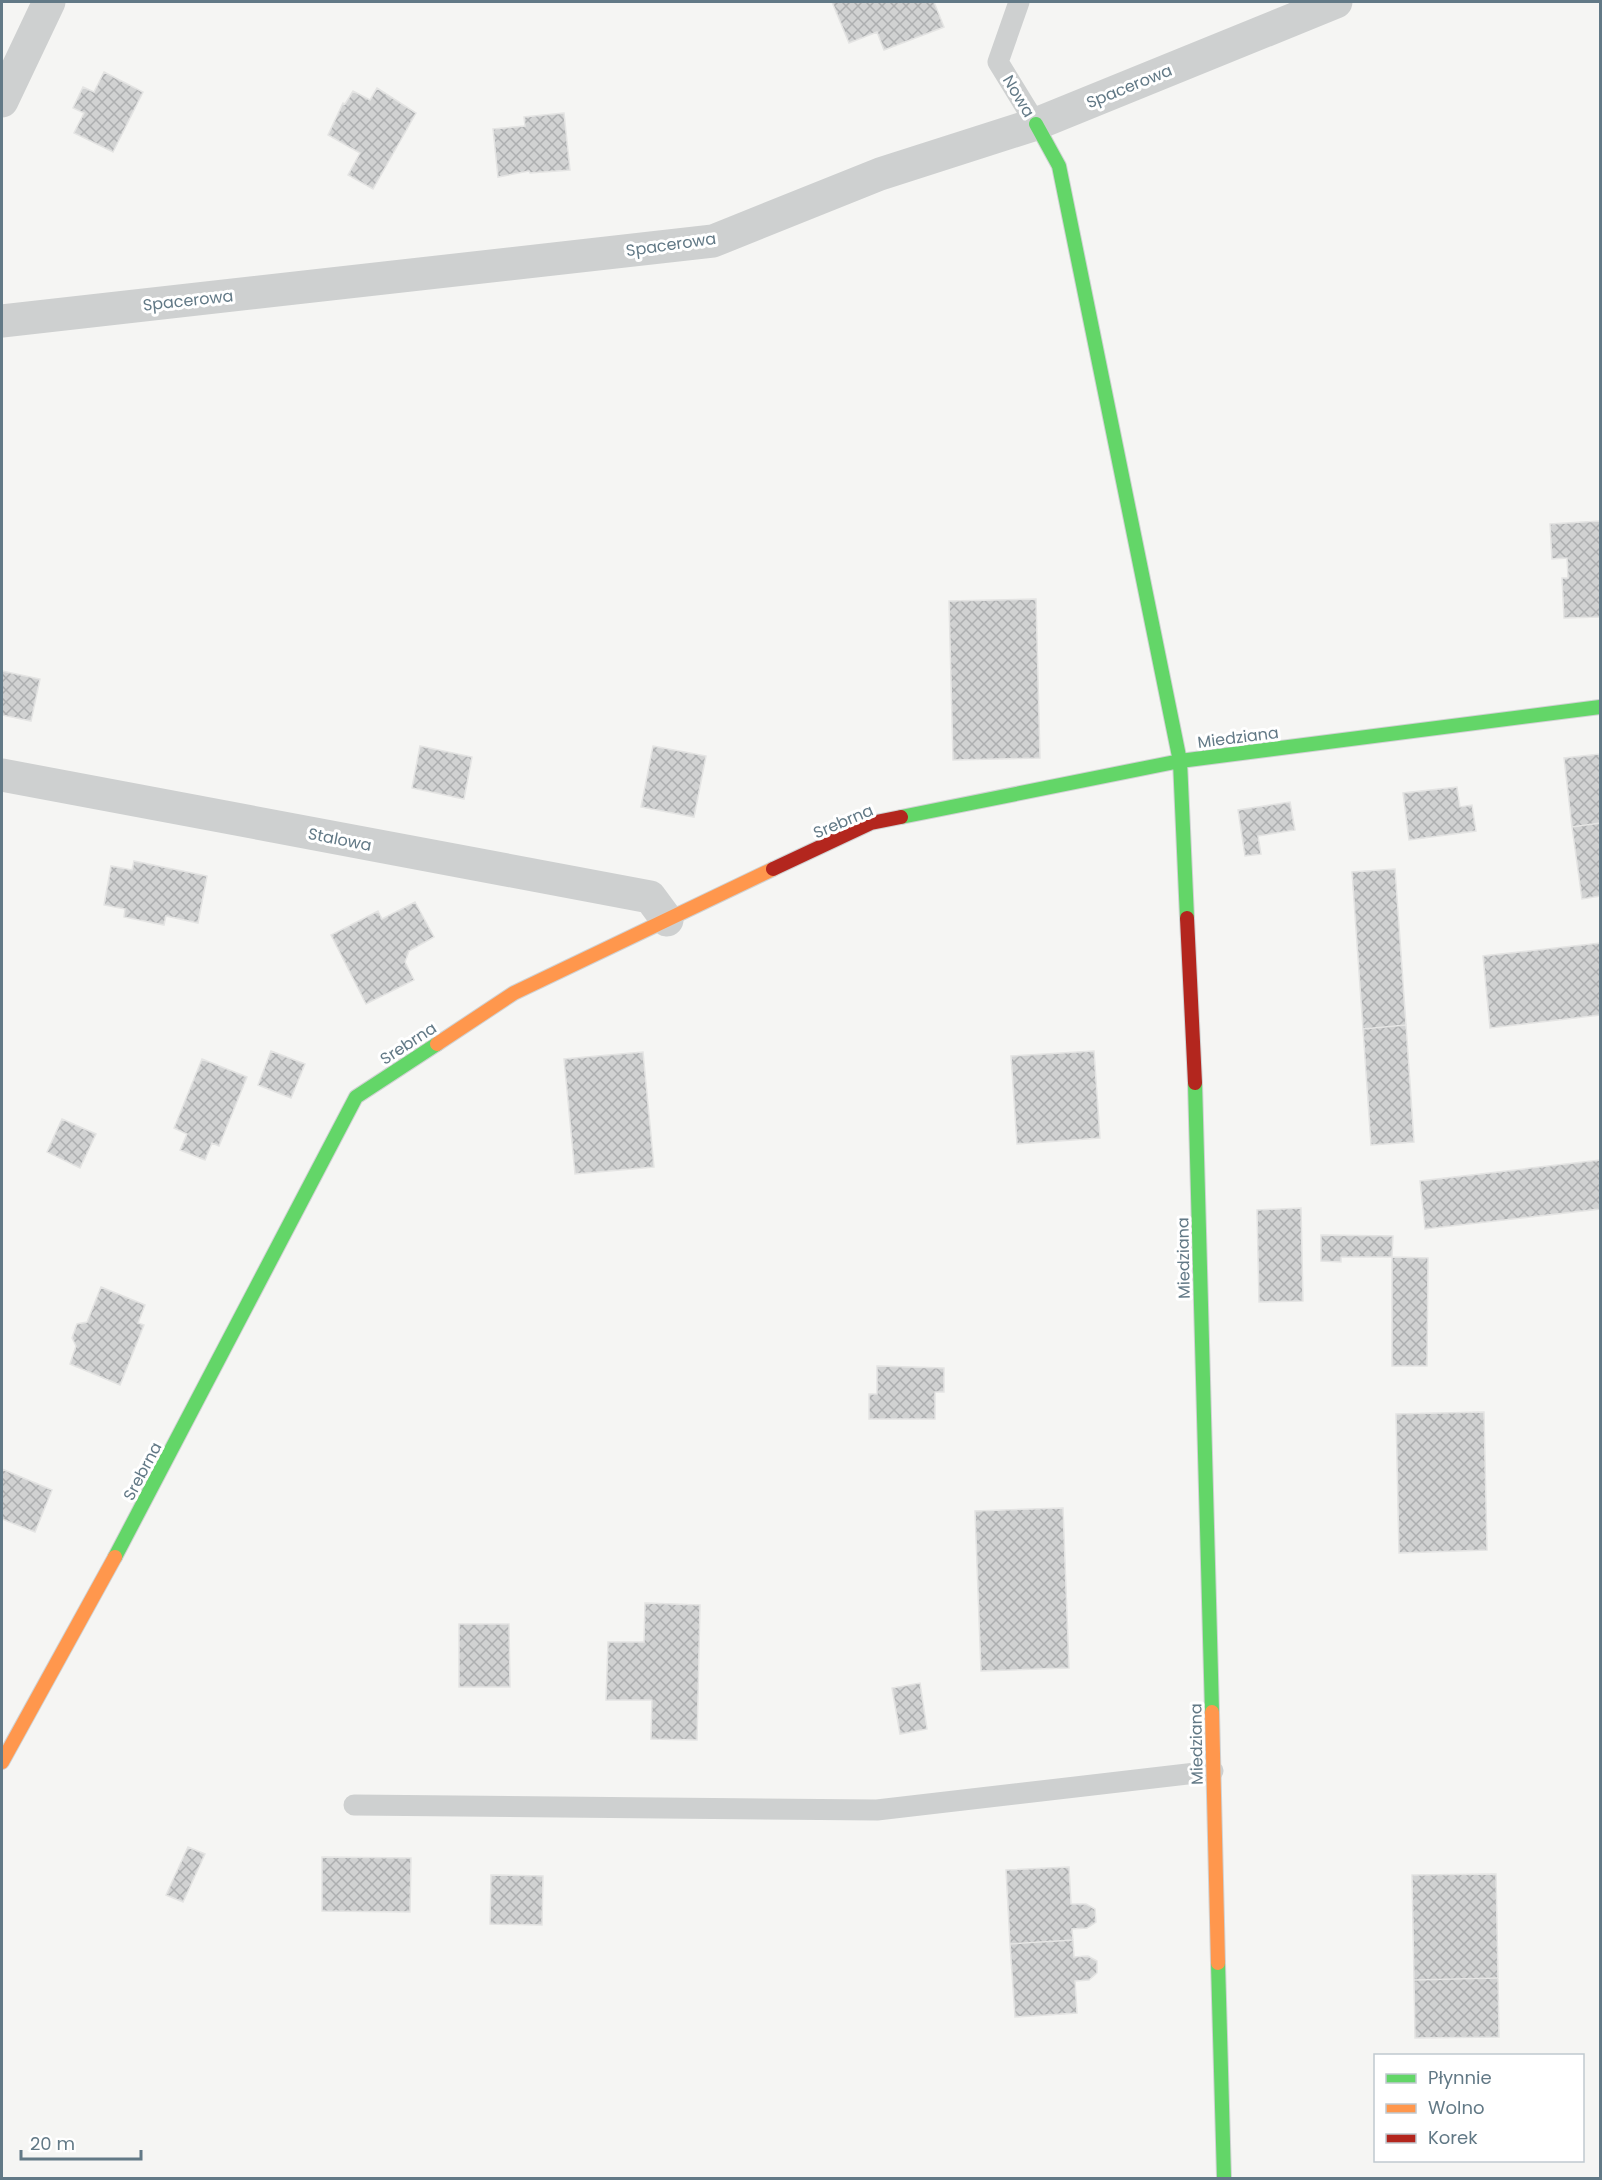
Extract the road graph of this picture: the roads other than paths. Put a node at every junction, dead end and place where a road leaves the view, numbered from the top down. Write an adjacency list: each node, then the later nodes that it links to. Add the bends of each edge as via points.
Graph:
1 (49, 2): 4 (street)
2 (1019, 2): 5 (lane, Nowa, via 998,63)
3 (1336, 2): 5 (street, Spacerowa)
4 (2, 101)
5 (1036, 124): 6 (street, Spacerowa, via 880,174 713,241); 8 (street, via 1059,166)
6 (2, 321)
7 (1600, 707): 8 (street, Miedziana)
8 (1180, 761): 10 (street, Srebrna, via 871,823); 12 (street, Miedziana, via 1195,1089)
9 (2, 775): 10 (street, Stalowa, via 650,897)
10 (667, 920): 11 (street, Srebrna, via 514,993 357,1097 141,1509)
11 (2, 1762)
12 (1213, 1771): 13 (lane, via 878,1810); 14 (street, Miedziana)
13 (354, 1805)
14 (1224, 2178)

